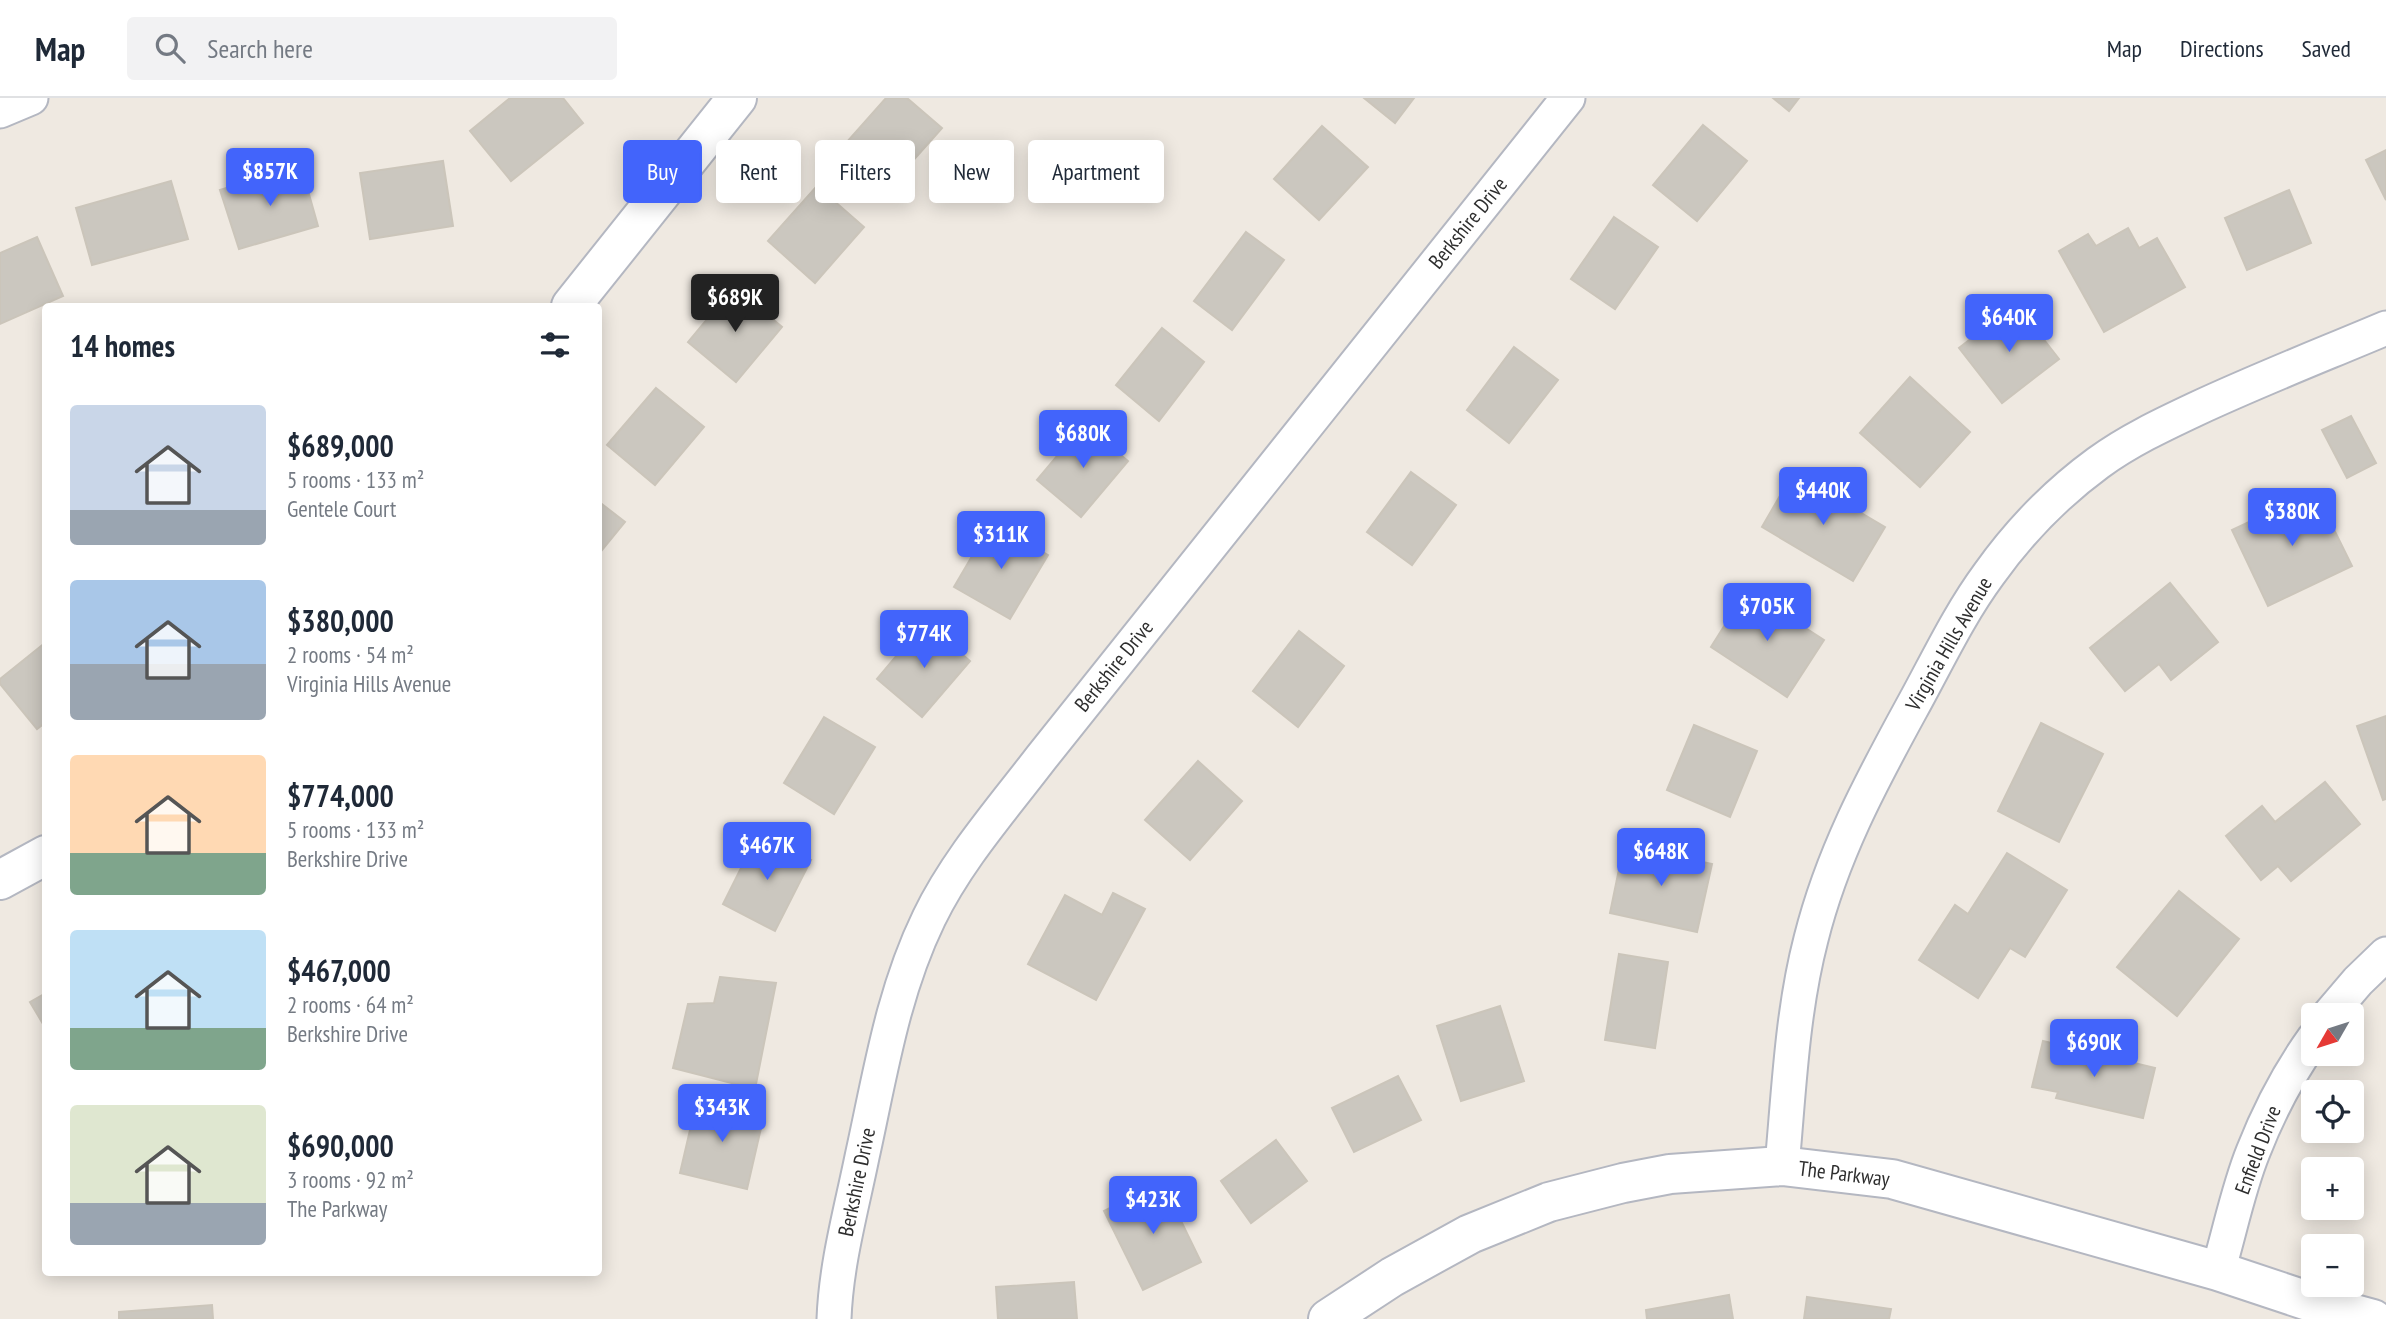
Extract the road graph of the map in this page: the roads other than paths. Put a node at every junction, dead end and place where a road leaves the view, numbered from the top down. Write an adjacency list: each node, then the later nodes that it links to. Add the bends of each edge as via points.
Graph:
1 (32, 98): 4 (street)
2 (737, 98): 5 (street)
3 (1568, 98): 14 (street, Berkshire Drive, via 959,866 914,950 892,1017 840,1264)
4 (0, 111)
5 (573, 303)
6 (2386, 328): 12 (street, Virginia Hills Avenue, via 2143,435 2072,483 1987,575 1862,799 1828,879 1799,997)
7 (42, 857): 8 (street)
8 (0, 880)
9 (2386, 954): 10 (street)
10 (2339, 1003)
11 (2301, 1056): 13 (street, Enfield Drive, via 2252,1154)
12 (1782, 1166): 13 (street, The Parkway, via 1892,1179); 15 (street, The Parkway, via 1670,1174 1549,1202 1470,1234)
13 (2218, 1271): 16 (street, The Parkway)
14 (834, 1319)
15 (1328, 1319)
16 (2373, 1319)

